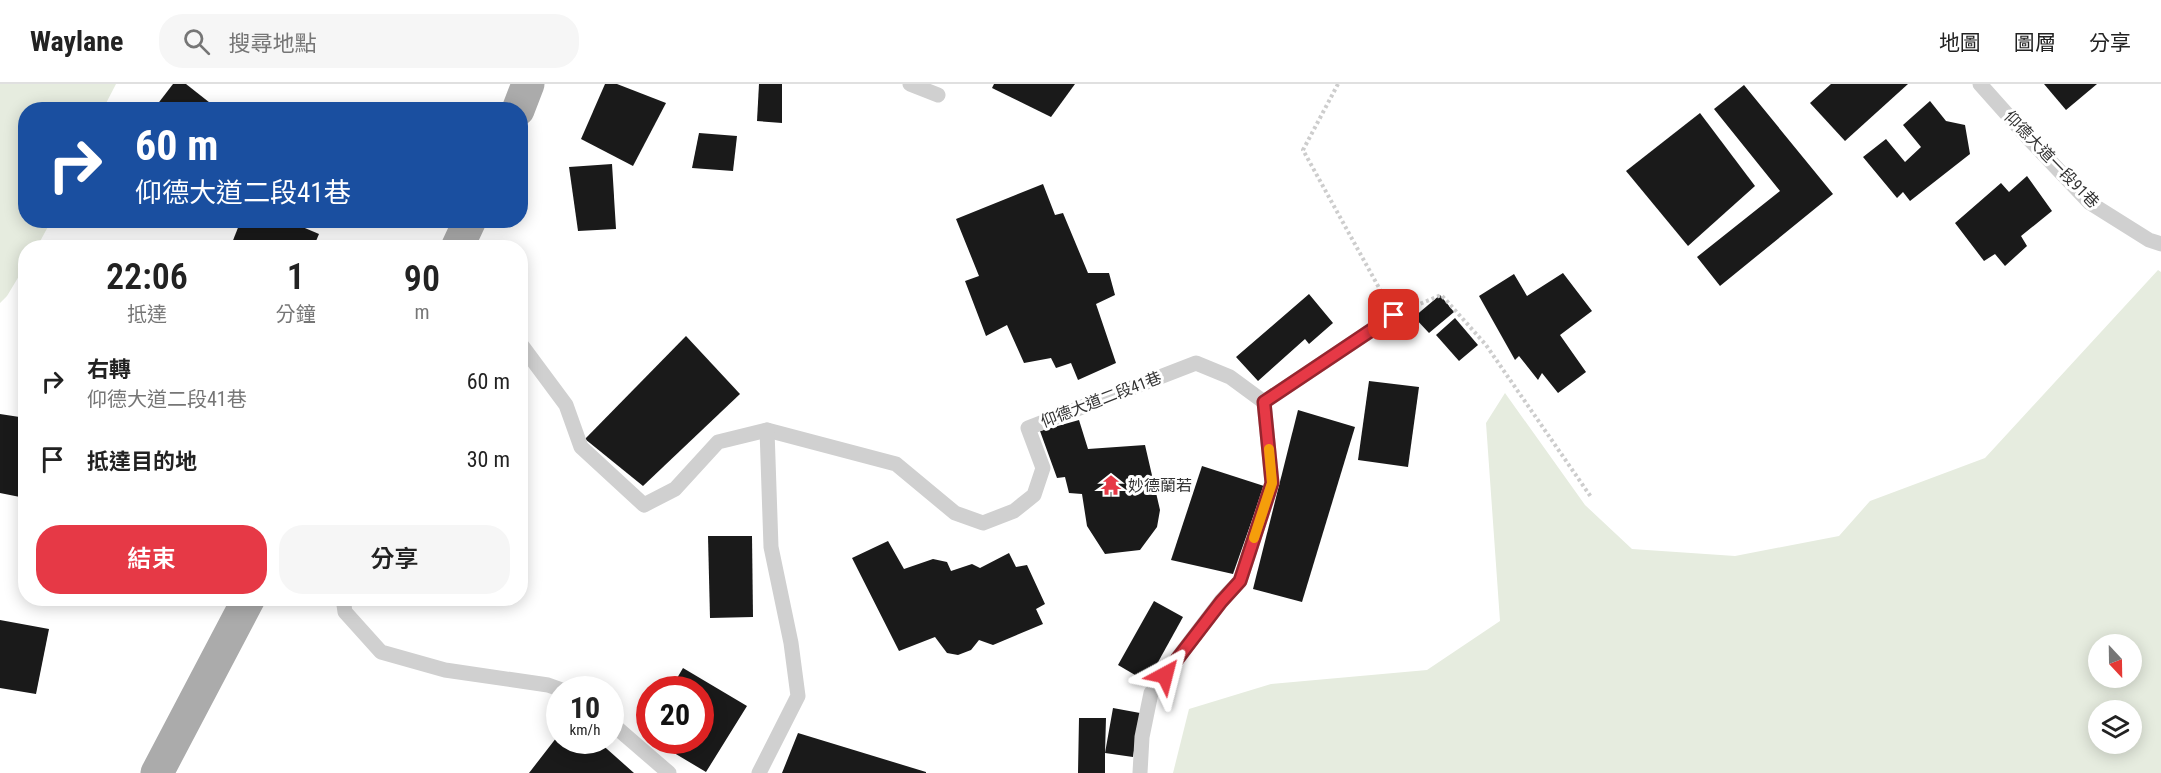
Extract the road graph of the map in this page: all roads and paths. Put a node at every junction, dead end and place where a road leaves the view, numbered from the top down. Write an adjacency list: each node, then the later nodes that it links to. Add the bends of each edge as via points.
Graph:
1 (528, 84): 6 (main road)
2 (910, 84): 5 (lane)
3 (1338, 84): 8 (path, via 1303,150)
4 (1980, 84): 7 (lane, 仰德大道一段91巷, via 2090,203)
5 (938, 95)
6 (521, 102)
7 (2161, 244)
8 (1394, 315): 10 (lane); 12 (path, via 1441,295 1486,345)
9 (528, 354): 11 (lane, 仰德大道二段41巷, via 566,405 581,447 644,505 675,489 718,442)
10 (1264, 402): 11 (lane, 仰德大道二段41巷, via 1230,376 1196,363 1028,428 1042,468 1034,495 1014,511 983,523 955,513 896,464); 20 (lane, via 1272,483 1240,581 1151,693)
11 (767, 430): 19 (lane, via 771,547 798,696)
12 (1591, 497)
13 (245, 606): 17 (main road)
14 (344, 606): 15 (lane, via 345,612 381,652 445,670)
15 (546, 685)
16 (624, 734): 18 (lane)
17 (158, 773)
18 (669, 773)
19 (759, 773)
20 (1140, 773)

